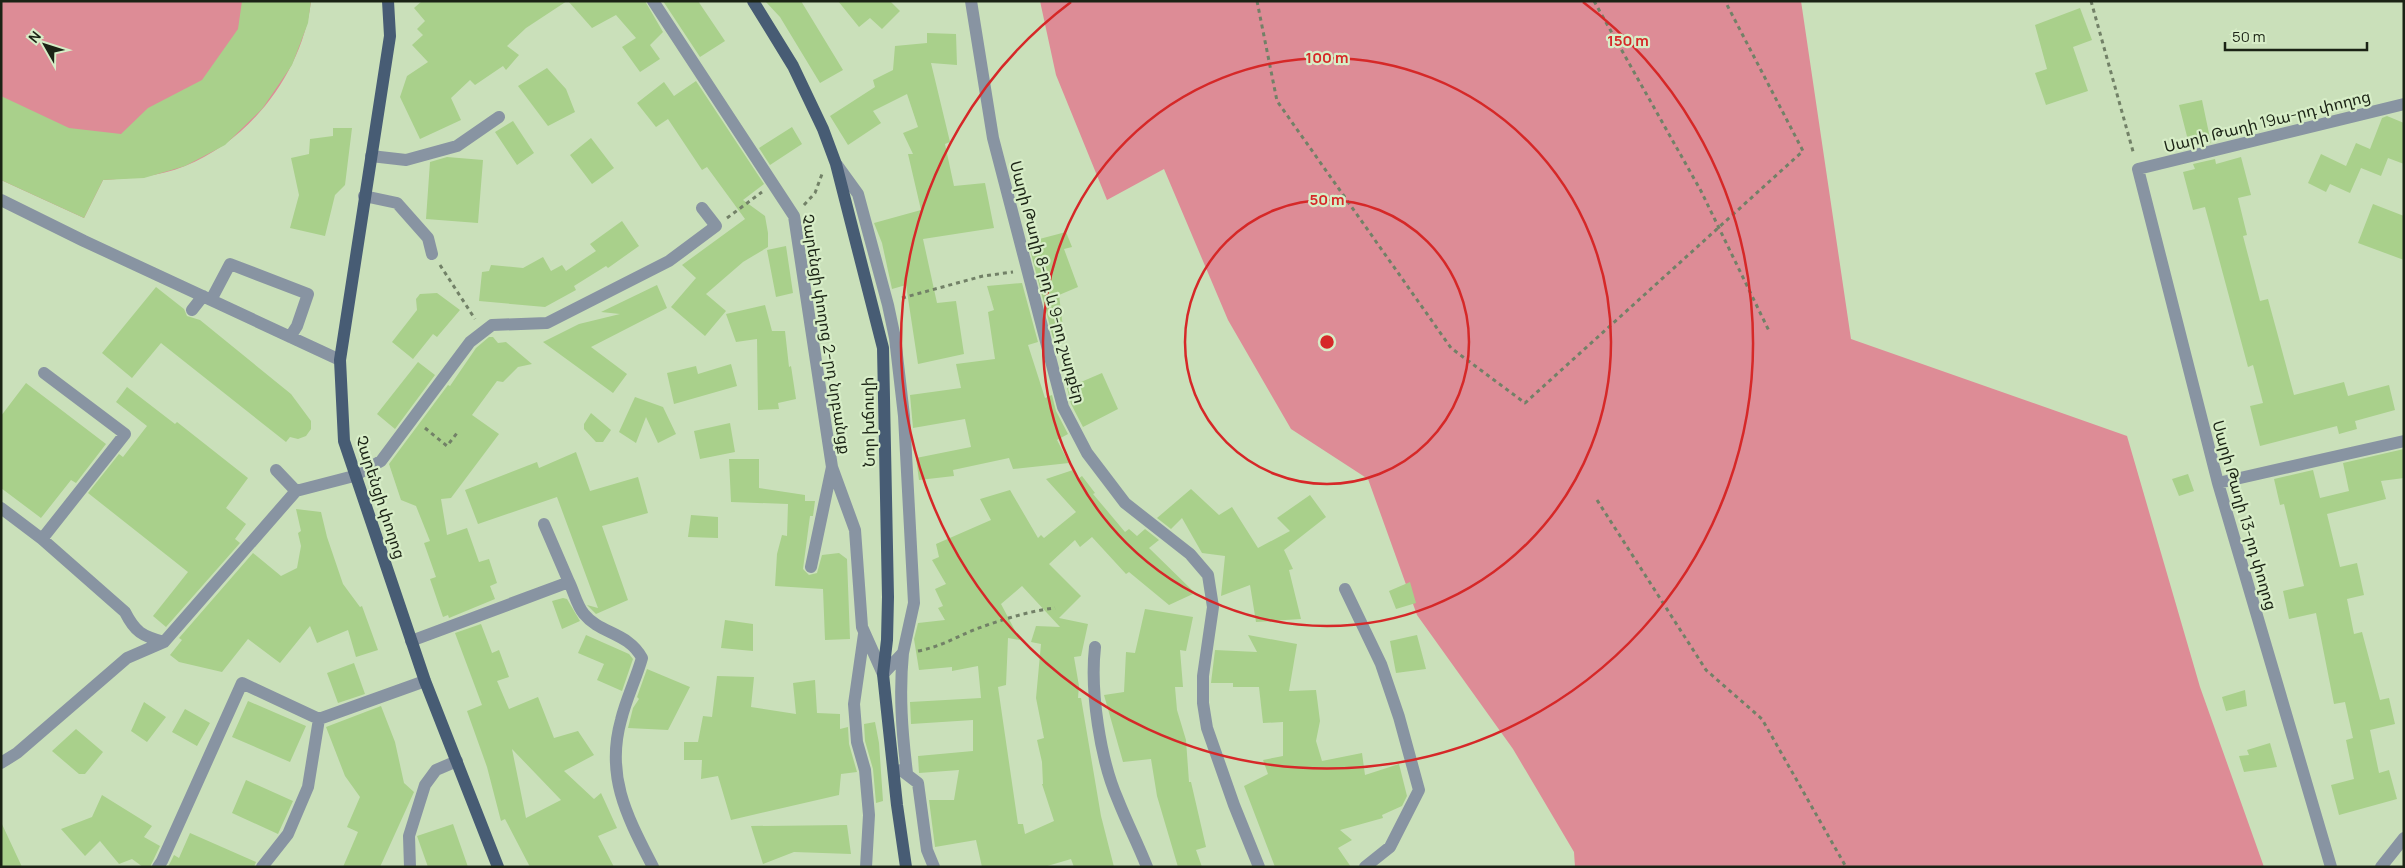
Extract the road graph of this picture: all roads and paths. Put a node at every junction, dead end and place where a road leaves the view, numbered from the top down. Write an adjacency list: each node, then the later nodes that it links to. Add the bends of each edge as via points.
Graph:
1 (388, 1): 11 (main road, Չարենցի փողոց, via 390,36)
2 (653, 1): 14 (street, Չարենցի փողոց 2-րդ նրբանցք)
3 (754, 1): 12 (main road, Նոր խճուղի, via 793,66)
4 (972, 1): 22 (street, Սարի Թաղի 8-րդ և 9-րդ շարքեր, via 993,138)
5 (1257, 1): 20 (path, via 1277,100 1452,348 1525,403)
6 (1594, 1): 20 (path)
7 (1725, 1): 20 (path, via 1803,151)
8 (2091, 1): 13 (path)
9 (2404, 104): 13 (street, Սարի Թաղի 19ա-րդ փողոց)
10 (499, 117): 11 (street, via 458,146 406,160)
11 (371, 156): 15 (main road, Չարենցի փողոց)
12 (836, 164): 18 (path, via 824,166 815,193); 24 (street, via 858,194); 52 (main road, Նոր խճուղի, via 883,348 888,597)
13 (2138, 169): 37 (street, Սարի Թաղի 13-րդ փողոց)
14 (773, 184): 18 (street, Չարենցի փողոց 2-րդ նրբանցք); 19 (path)
15 (364, 196): 21 (street, via 397,203 428,238); 29 (main road, Չարենցի փողոց)
16 (1, 200): 23 (street)
17 (702, 208): 19 (street)
18 (794, 216): 34 (street, Չարենցի փողոց 2-րդ նրբանցք)
19 (716, 226): 26 (street, via 668,261 547,323 492,325)
20 (1719, 227): 27 (path)
21 (432, 254): 26 (path, via 456,286)
22 (1026, 271): 24 (path, via 983,276); 69 (street, Սարի Թաղի 8-րդ և 9-րդ շարքեր, via 1064,407 1087,454 1125,503 1190,554 1208,575 1213,607 1203,676 1207,728)
23 (208, 298): 25 (street); 28 (street); 28 (street, via 230,264 308,294)
24 (887, 302): 51 (street, via 896,338 904,416 914,603)
25 (192, 310)
26 (483, 332): 36 (street, via 470,342 381,461)
27 (1770, 333)
28 (290, 337): 29 (street)
29 (340, 360): 36 (main road, Չարենցի փողոց, via 344,441)
30 (44, 373): 42 (street, via 125,434)
31 (457, 433): 32 (path, via 447,446)
32 (440, 440)
33 (2404, 441): 37 (street)
34 (832, 467): 43 (street); 47 (street, Չարենցի փողոց 2-րդ նրբանցք, via 855,530)
35 (276, 470): 38 (street)
36 (354, 476): 38 (street); 48 (main road, Չարենցի փողոց)
37 (2218, 483): 72 (street, Սարի Թաղի 13-րդ փողոց)
38 (296, 491): 49 (street)
39 (1597, 500): 71 (path, via 1706,670 1762,719)
40 (1, 508): 42 (street)
41 (544, 524): 44 (street)
42 (42, 539): 49 (street, via 125,612 132,626 146,637)
43 (811, 567)
44 (569, 582): 48 (street); 64 (street, via 584,614 636,648 642,658 621,720 615,774 629,821)
45 (1345, 589): 70 (street, via 1381,664 1419,790 1390,847)
46 (1055, 608): 51 (path, via 1005,620 934,648)
47 (864, 634): 52 (street, Չարենցի փողոց 2-րդ նրբանցք); 65 (street, via 854,704 869,815)
48 (411, 641): 53 (main road, Չարենցի փողոց)
49 (164, 642): 56 (street, via 127,658 17,753)
50 (1095, 647): 68 (street, via 1092,672 1104,755 1117,800)
51 (903, 653): 52 (street); 58 (street, via 901,719)
52 (883, 674): 57 (main road, Նոր խճուղի)
53 (425, 681): 54 (street); 55 (main road, Չարենցի փողոց)
54 (319, 719): 60 (street, via 242,683); 61 (street, via 308,787 288,834)
55 (457, 761): 62 (street, via 436,770 425,785 409,836); 63 (main road, Չարենցի փողոց)
56 (1, 763)
57 (893, 765): 58 (street); 66 (main road, Նոր խճուղի)
58 (907, 773): 67 (street, via 918,783 927,850)
59 (2404, 838): 73 (street)
60 (158, 867)
61 (262, 867)
62 (410, 867)
63 (498, 867)
64 (653, 867)
65 (866, 867)
66 (906, 867)
67 (934, 867)
68 (1147, 867)
69 (1259, 867)
70 (1365, 867)
71 (1846, 867)
72 (2331, 867)
73 (2381, 867)

